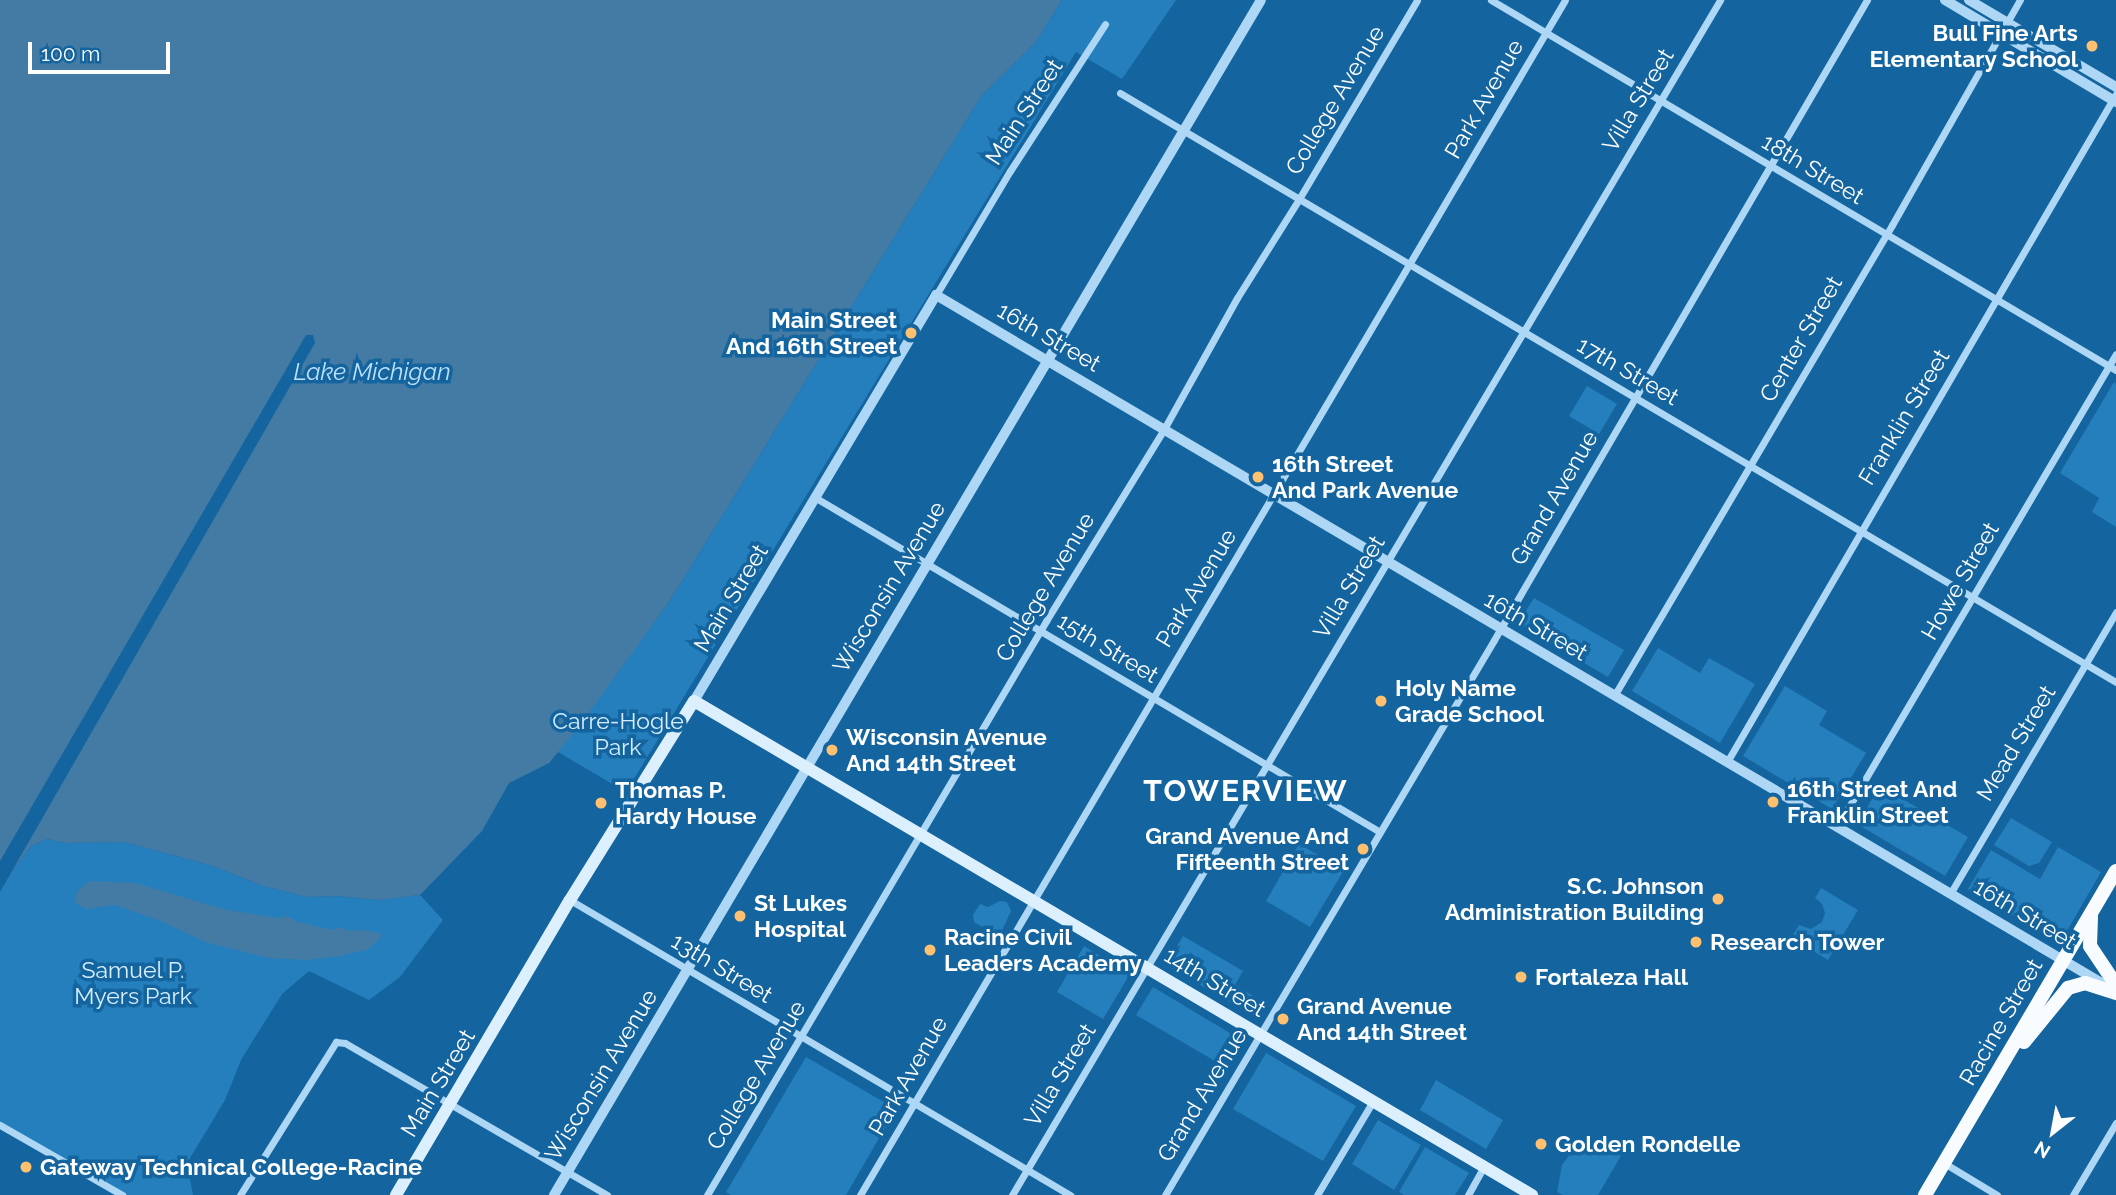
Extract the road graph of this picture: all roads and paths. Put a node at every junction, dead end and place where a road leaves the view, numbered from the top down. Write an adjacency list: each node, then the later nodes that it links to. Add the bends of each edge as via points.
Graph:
1 (1261, 0): 18 (street, Wisconsin Avenue)
2 (1416, 0): 20 (street, College Avenue)
3 (1491, 0): 12 (street, 18th Street)
4 (1565, 0): 12 (street, Park Avenue)
5 (1720, 0): 17 (street, Villa Street)
6 (1867, 0): 19 (street, Grand Avenue)
7 (1945, 0): 13 (street)
8 (1969, 0): 10 (street)
9 (2020, 0): 10 (street, Center Street)
10 (2006, 22): 13 (street, Center Street); 14 (street)
11 (1105, 24): 23 (street, Main Street)
12 (1546, 32): 17 (street, 18th Street); 22 (street, Park Avenue)
13 (2000, 33): 16 (street); 21 (street, Center Street)
14 (2116, 87)
15 (1120, 93): 18 (street, 17th Street)
16 (2115, 98): 24 (street, Franklin Street)
17 (1659, 101): 19 (street, 18th Street); 25 (street, Villa Street)
18 (1183, 131): 20 (street, 17th Street); 27 (street, Wisconsin Avenue)
19 (1772, 166): 21 (street, 18th Street); 29 (street, Grand Avenue)
20 (1299, 199): 22 (street, 17th Street); 30 (street, College Avenue)
21 (1886, 235): 24 (street, 18th Street); 31 (street, Center Street)
22 (1409, 264): 25 (street, 17th Street); 32 (street, Park Avenue)
23 (936, 295): 27 (street, 16th Street); 33 (street, Main Street)
24 (1996, 299): 28 (street, 18th Street); 34 (street, Franklin Street)
25 (1523, 333): 29 (street, 17th Street); 36 (street, Villa Street)
26 (2116, 354): 28 (street, Howe Street)
27 (1047, 360): 30 (street, 16th Street); 35 (street, Wisconsin Avenue)
28 (2112, 368): 37 (street, Howe Street)
29 (1635, 398): 31 (street, 17th Street); 39 (street, Grand Avenue)
30 (1164, 429): 32 (street, 16th Street); 40 (street, College Avenue)
31 (1749, 466): 34 (street, 17th Street); 43 (street, Center Street)
32 (1273, 494): 36 (street, 16th Street); 44 (street, Park Avenue)
33 (816, 498): 35 (street, 15th Street); 45 (street, Main Street)
34 (1860, 531): 37 (street, 17th Street); 46 (street, Franklin Street)
35 (927, 563): 40 (street, 15th Street); 48 (street, Wisconsin Avenue)
36 (1387, 563): 39 (street, 16th Street); 47 (street, Villa Street)
37 (1973, 598): 41 (street, 17th Street); 49 (street, Howe Street)
38 (2116, 612): 41 (street, Mead Street)
39 (1500, 629): 43 (street, 16th Street); 50 (street, Grand Avenue)
40 (1041, 630): 44 (street, 15th Street); 51 (street, College Avenue)
41 (2085, 664): 42 (street, 17th Street); 53 (street, Mead Street)
42 (2116, 682)
43 (1614, 696): 46 (street, 16th Street)
44 (1154, 697): 47 (street, 15th Street); 55 (street, Park Avenue)
45 (694, 701): 48 (main road, 14th Street); 54 (main road, Main Street)
46 (1727, 762): 49 (street, 16th Street)
47 (1267, 764): 50 (street, 15th Street); 58 (street, Villa Street)
48 (807, 766): 51 (main road, 14th Street); 59 (street, Wisconsin Avenue)
49 (1837, 827): 53 (street, 16th Street)
50 (1380, 832): 62 (street, Grand Avenue)
51 (920, 833): 55 (main road, 14th Street); 63 (street, College Avenue)
52 (2116, 872): 56 (main road, Racine Street)
53 (1950, 894): 57 (street, 16th Street)
54 (570, 900): 59 (street, 13th Street); 67 (main road, Main Street)
55 (1034, 900): 58 (main road, 14th Street); 66 (street, Park Avenue)
56 (2091, 913): 57 (main road, Racine Street); 60 (main road, via 2090,946)
57 (2063, 961): 61 (street, 16th Street); 64 (main road, Racine Street)
58 (1147, 967): 62 (main road, 14th Street); 72 (street, Villa Street)
59 (687, 969): 63 (street, 13th Street); 73 (street, Wisconsin Avenue)
60 (2116, 985)
61 (2116, 992): 64 (main road, via 2085,982 2068,988 2022,1044)
62 (1260, 1033): 65 (main road, 14th Street); 83 (street, Grand Avenue)
63 (801, 1037): 66 (street, 13th Street); 79 (street, College Avenue)
64 (2009, 1053): 70 (main road, Racine Street)
65 (1373, 1101): 71 (main road, 14th Street); 84 (street)
66 (914, 1103): 72 (street, 13th Street); 80 (street, Park Avenue)
67 (450, 1105): 73 (street); 75 (street, via 336,1042); 76 (main road, Main Street)
68 (2116, 1123): 89 (street)
69 (0, 1125): 74 (street)
70 (1944, 1163): 87 (main road, Racine Street); 88 (street)
71 (1484, 1167): 85 (street); 86 (main road, 14th Street)
72 (1027, 1169): 81 (street, Villa Street); 82 (street, 13th Street)
73 (568, 1172): 77 (street, Wisconsin Avenue); 78 (street)
74 (122, 1195)
75 (240, 1195)
76 (396, 1195)
77 (554, 1195)
78 (607, 1195)
79 (707, 1195)
80 (860, 1195)
81 (1012, 1195)
82 (1070, 1195)
83 (1165, 1195)
84 (1317, 1195)
85 (1468, 1195)
86 (1532, 1195)
87 (1925, 1195)
88 (1997, 1195)
89 (2073, 1195)

